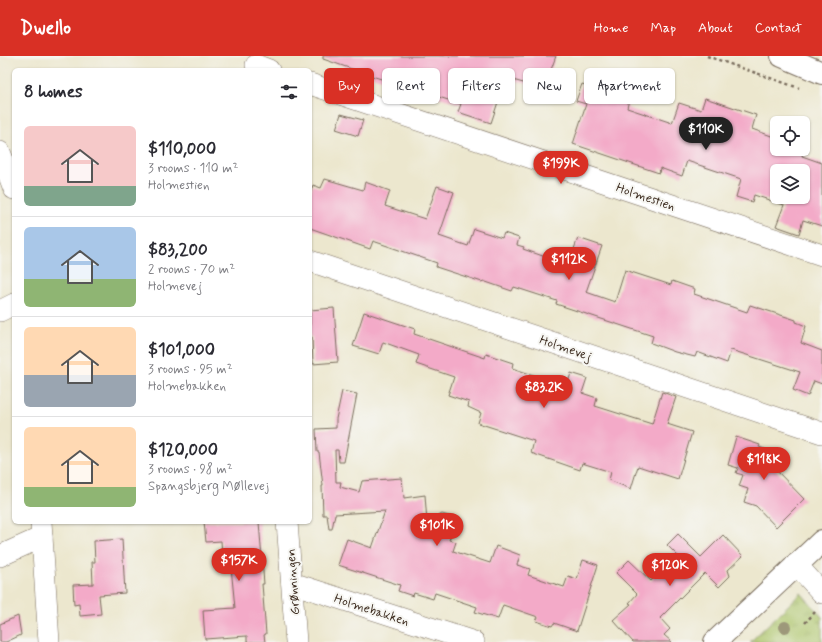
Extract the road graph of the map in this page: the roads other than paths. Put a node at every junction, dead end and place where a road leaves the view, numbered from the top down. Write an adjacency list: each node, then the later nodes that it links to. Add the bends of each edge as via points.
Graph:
1 (782, 56): 4 (street)
2 (792, 56): 3 (street)
3 (822, 63)
4 (822, 73)
5 (312, 85): 8 (street, Holmestien)
6 (0, 152): 7 (street)
7 (12, 184)
8 (822, 255)
9 (312, 262): 12 (street, Holmevej)
10 (12, 305): 11 (street)
11 (0, 311)
12 (822, 432)
13 (287, 524): 18 (street, Grønningen)
14 (41, 530): 16 (street); 20 (street)
15 (822, 541): 17 (street)
16 (0, 556)
17 (796, 564): 19 (street); 23 (street)
18 (292, 583): 21 (street, Grønningen); 22 (street, Holmebakken)
19 (819, 602)
20 (49, 642)
21 (296, 642)
22 (474, 642)
23 (715, 642)

